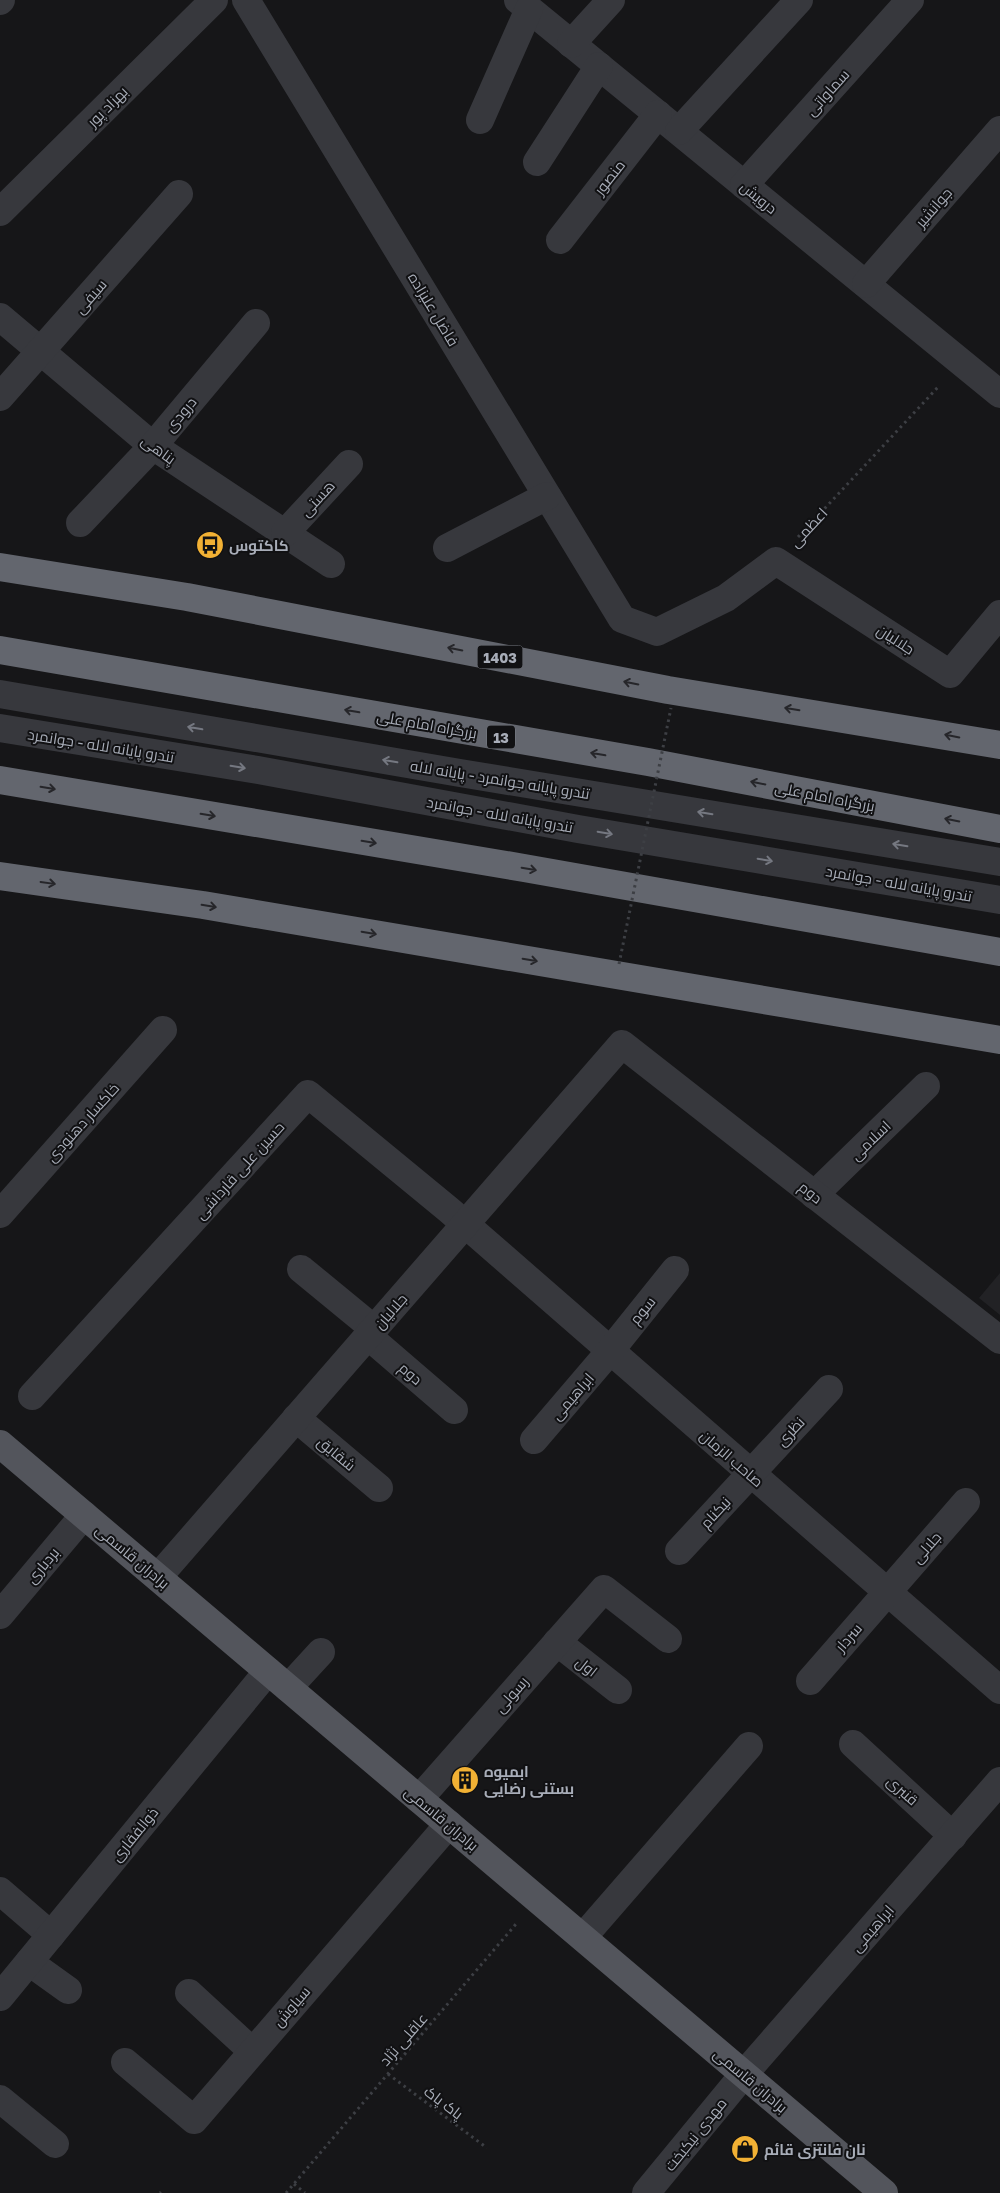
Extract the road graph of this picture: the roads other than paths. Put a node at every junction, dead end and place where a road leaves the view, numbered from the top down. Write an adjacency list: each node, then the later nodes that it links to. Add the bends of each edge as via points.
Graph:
1 (214, 0): 15 (street, بهزاد پور)
2 (246, 0): 25 (street, فاضل علیزاده)
3 (611, 0): 7 (street)
4 (799, 0): 10 (street, منصور)
5 (910, 0): 13 (street, سماواتی)
6 (524, 4): 7 (street, درویش); 9 (street)
7 (571, 44): 8 (street, درویش)
8 (599, 66): 10 (street, درویش); 12 (street)
9 (480, 120)
10 (669, 123): 13 (street, درویش); 16 (street, منصور)
11 (1000, 130): 17 (street, جوانشیر)
12 (537, 162)
13 (744, 184): 17 (street, درویش)
14 (179, 194): 20 (street, سیفی)
15 (0, 212)
16 (560, 240)
17 (866, 284): 21 (street, درویش, via 961,362)
18 (0, 317): 20 (street, پناهی)
19 (256, 323): 23 (street, درودی)
20 (41, 351): 22 (street, سیفی); 23 (street, پناهی)
21 (997, 386)
22 (0, 396)
23 (153, 446): 26 (street, درودی); 27 (street, پناهی)
24 (349, 464): 27 (street, هستی)
25 (547, 496): 28 (street); 29 (street, فاضل علیزاده, via 622,619 656,632 726,598)
26 (80, 523)
27 (285, 533): 30 (street, پناهی)
28 (447, 548)
29 (776, 562): 32 (street, جلالیان, via 950,674)
30 (331, 564)
31 (0, 568): 36 (highway, 1403, one-way to 31, via 668,690 187,597)
32 (1000, 614)
33 (0, 650): 38 (highway, بزرگراه امام علی / 13, one-way to 33, via 648,762)
34 (0, 694): 39 (street, تندرو پایانه جوانمرد - پایانه لاله, one-way to 34)
35 (0, 728): 41 (street, تندرو پایانه لاله - جوانمرد, one-way to 41)
36 (1000, 744)
37 (0, 780): 42 (highway, one-way to 42)
38 (1000, 829)
39 (1000, 862)
40 (0, 876): 44 (highway, one-way to 44, via 203,905)
41 (1000, 900)
42 (1000, 952)
43 (163, 1030): 48 (street, خاکسار دهنودی)
44 (1000, 1040)
45 (622, 1044): 47 (street, دوم); 49 (street, جلالیان)
46 (926, 1086): 47 (street, اسلامی)
47 (814, 1195): 53 (street, دوم)
48 (0, 1214)
49 (464, 1225): 52 (street, جلالیان); 54 (street, صاحب الزمان); 56 (street, حسین علی قارداشی, via 308,1094)
50 (301, 1269): 52 (street, دوم)
51 (675, 1270): 54 (street, سوم)
52 (371, 1332): 57 (street, دوم); 58 (street, جلالیان)
53 (1000, 1340)
54 (610, 1351): 59 (street, ابراهیمی); 61 (street, صاحب الزمان)
55 (829, 1389): 61 (street, نظری)
56 (32, 1396)
57 (454, 1410)
58 (296, 1418): 62 (street, شقایق); 66 (street, جلالیان)
59 (534, 1440)
60 (0, 1444): 64 (main road, برادران قاسمی)
61 (751, 1474): 65 (street, نیکنام); 67 (street, صاحب الزمان)
62 (379, 1488)
63 (966, 1502): 67 (street, جلالی)
64 (84, 1515): 66 (main road, برادران قاسمی); 68 (street, بردباری)
65 (679, 1551)
66 (158, 1577): 72 (main road, برادران قاسمی)
67 (887, 1592): 73 (street, سردار); 76 (street, صاحب الزمان)
68 (0, 1615)
69 (668, 1639): 70 (street, رسولی, via 604,1589)
70 (557, 1642): 75 (street, اول); 80 (street, رسولی)
71 (321, 1652): 74 (street)
72 (268, 1671): 74 (main road, برادران قاسمی); 84 (street, ذوالفقاری)
73 (810, 1681)
74 (288, 1688): 80 (main road, برادران قاسمی)
75 (618, 1690)
76 (1000, 1690)
77 (853, 1744): 82 (street, قنبری)
78 (749, 1746): 85 (street)
79 (1000, 1782): 82 (street, ابراهیمی)
80 (419, 1799): 81 (main road, برادران قاسمی)
81 (449, 1824): 85 (main road, برادران قاسمی); 90 (street, سیاوش)
82 (953, 1836): 92 (street, ابراهیمی)
83 (0, 1891): 84 (street)
84 (51, 1935): 86 (street, ذوالفقاری)
85 (583, 1937): 92 (main road, برادران قاسمی)
86 (29, 1962): 87 (street); 89 (street, ذوالفقاری)
87 (68, 1990)
88 (189, 1993): 90 (street)
89 (0, 1997)
90 (252, 2051): 91 (street, سیاوش, via 194,2120)
91 (125, 2062)
92 (744, 2074): 95 (street, مهدی نیکبخت); 96 (main road, برادران قاسمی)
93 (0, 2098): 94 (street)
94 (55, 2144)
95 (646, 2193)
96 (884, 2193)

